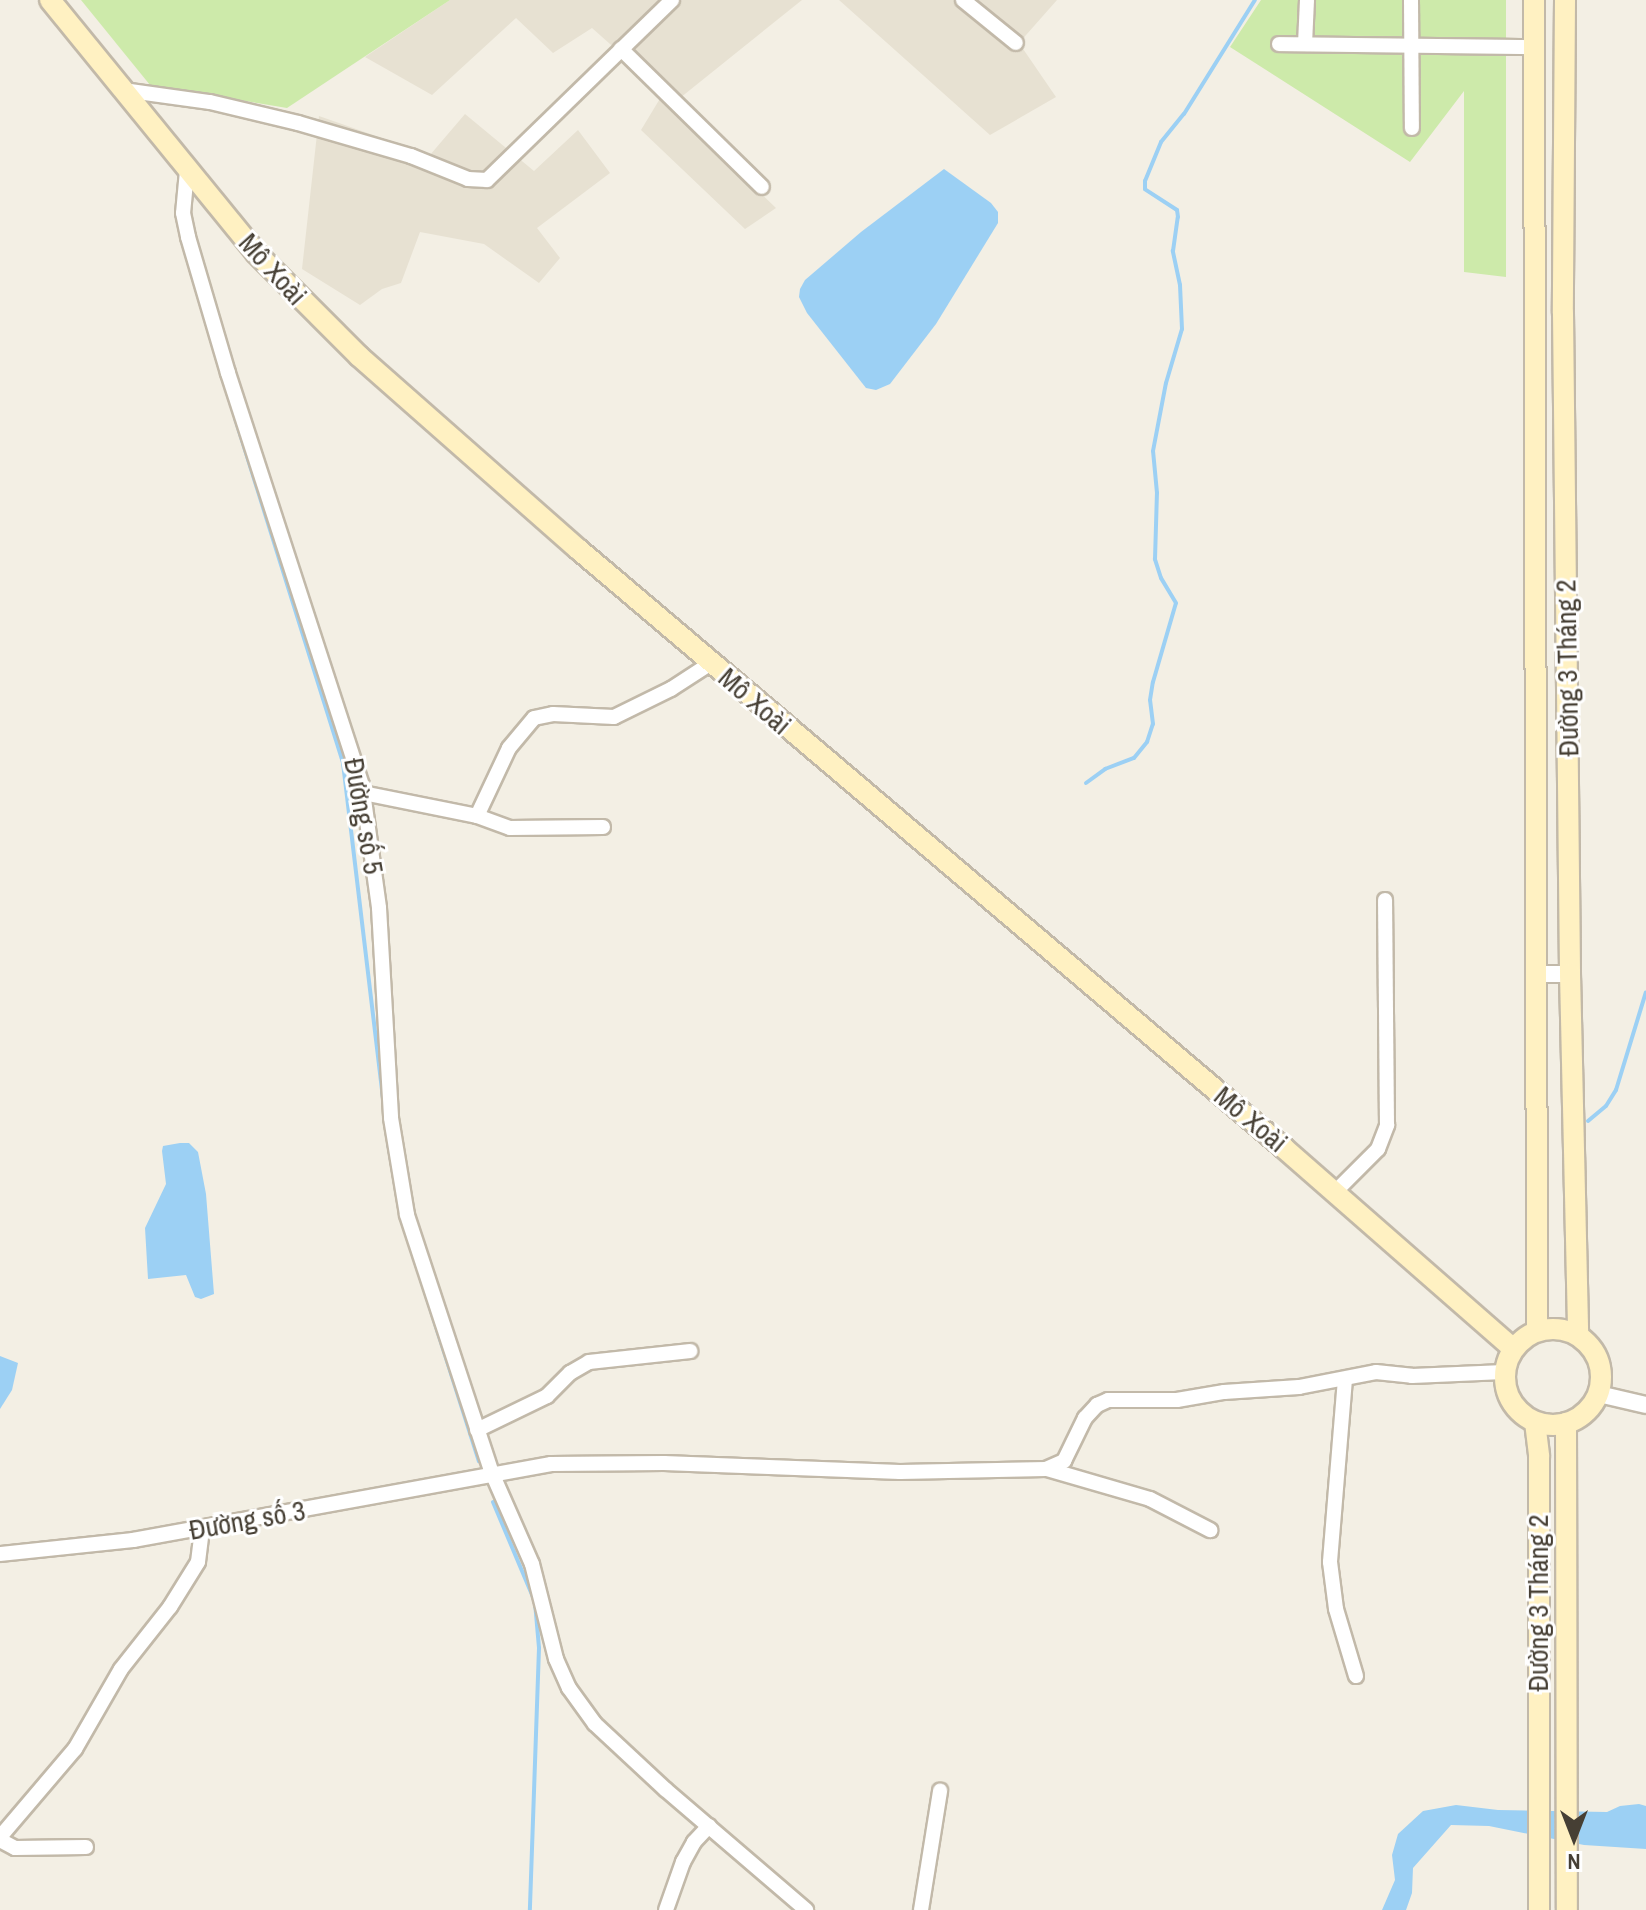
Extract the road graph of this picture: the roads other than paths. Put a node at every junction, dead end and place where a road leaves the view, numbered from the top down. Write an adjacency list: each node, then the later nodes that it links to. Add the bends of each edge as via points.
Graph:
1 (50, 0): 14 (main road, Mô Xoài)
2 (672, 0): 13 (street)
3 (963, 0): 8 (street)
4 (1307, 0): 10 (street)
5 (1411, 0): 11 (street)
6 (1534, 0): 12 (main road, Đường 3 Tháng 2)
7 (1565, 0): 19 (main road, Đường 3 Tháng 2)
8 (1016, 43)
9 (1279, 44): 10 (street)
10 (1305, 44): 11 (street)
11 (1412, 45): 12 (street); 15 (street)
12 (1534, 47): 18 (main road, Đường 3 Tháng 2)
13 (621, 49): 14 (street, via 493,176 478,181 298,123 210,102); 17 (street)
14 (123, 90): 16 (main road, Mô Xoài)
15 (1412, 128)
16 (187, 171): 20 (main road, Mô Xoài, via 312,312 444,434); 21 (street, Đường số 5, via 183,213 188,237)
17 (762, 187)
18 (1534, 311): 19 (street); 25 (main road, Đường 3 Tháng 2)
19 (1563, 313): 26 (main road, Đường 3 Tháng 2)
20 (711, 663): 22 (street, via 614,717 534,718 509,748); 27 (main road, Mô Xoài)
21 (363, 793): 22 (street); 38 (street, Đường số 5, via 379,908 391,1118 403,1200)
22 (477, 816): 23 (street, via 510,828)
23 (603, 827)
24 (1385, 900): 27 (street, via 1387,1125 1378,1149)
25 (1535, 974): 26 (street); 28 (main road, Đường 3 Tháng 2)
26 (1570, 974): 29 (main road, Đường 3 Tháng 2)
27 (1335, 1192): 30 (main road, Mô Xoài)
28 (1537, 1331): 29 (main road, via 1563,1329); 30 (main road)
29 (1578, 1335): 34 (main road, via 1598,1359)
30 (1514, 1349): 32 (main road)
31 (690, 1351): 38 (street, via 589,1362 547,1396)
32 (1504, 1372): 33 (street, via 1376,1372); 36 (main road, via 1511,1401)
33 (1345, 1379): 39 (street, via 1177,1400 1102,1402 1085,1418 1064,1461); 44 (street, via 1330,1562 1336,1609)
34 (1599, 1394): 35 (street); 37 (main road, via 1581,1416)
35 (1646, 1405)
36 (1535, 1422): 37 (main road); 49 (main road, Đường 3 Tháng 2)
37 (1566, 1423): 50 (main road, Đường 3 Tháng 2)
38 (477, 1430): 40 (street, Đường số 5)
39 (1046, 1469): 40 (street, Đường số 3, via 838,1472 614,1462); 42 (street, Đường số 3, via 1150,1499)
40 (492, 1473): 41 (street, Đường số 3); 46 (street, Đường số 5, via 529,1556 556,1659 576,1700 616,1745)
41 (202, 1528): 43 (street, Đường số 3); 47 (street, via 198,1562 170,1607 121,1669 75,1749)
42 (1210, 1530)
43 (0, 1554)
44 (1356, 1676)
45 (940, 1791): 53 (street)
46 (709, 1826): 51 (street, via 683,1862); 52 (street, Đường số 5)
47 (0, 1838): 48 (street, via 15,1848)
48 (86, 1847)
49 (1539, 1906)
50 (1567, 1907)
51 (666, 1910)
52 (806, 1910)
53 (921, 1910)

